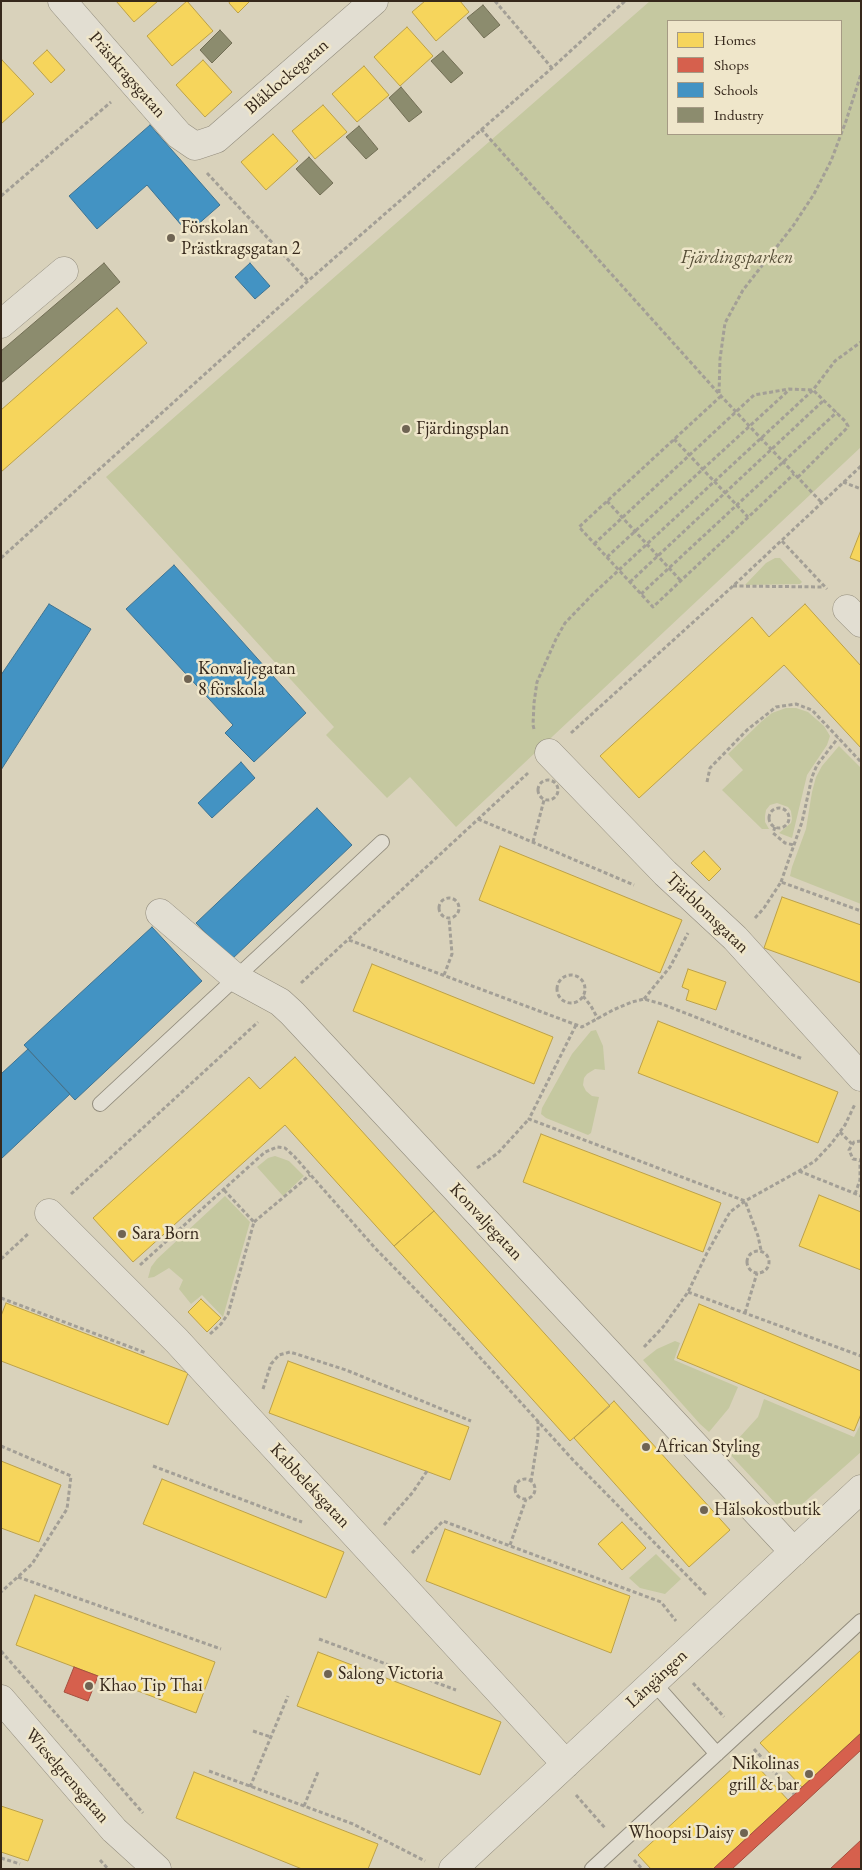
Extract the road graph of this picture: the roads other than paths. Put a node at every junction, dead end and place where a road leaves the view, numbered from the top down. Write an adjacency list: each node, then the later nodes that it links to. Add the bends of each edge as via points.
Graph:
1 (62, 1): 3 (street, Prästkragsgatan, via 179,134)
2 (374, 1): 3 (street, Blåklockegatan, via 216,139)
3 (195, 146)
4 (64, 271): 5 (street)
5 (1, 324)
6 (549, 752): 10 (street, Tjärblomsgatan, via 735,938)
7 (382, 842): 9 (lane)
8 (160, 913): 9 (street, Konvaljegatan)
9 (236, 978): 11 (lane); 14 (street, Konvaljegatan, via 280,1002 292,1014)
10 (856, 1088)
11 (100, 1104)
12 (49, 1213): 19 (street, Kabbeleksgatan, via 177,1341)
13 (861, 1489): 14 (street, Långängen)
14 (794, 1552): 16 (street, Långängen)
15 (861, 1621): 18 (lane)
16 (653, 1682): 18 (lane); 19 (street, Långängen)
17 (1, 1699): 20 (street, Wieselgrensgatan)
18 (717, 1754): 24 (lane)
19 (566, 1764): 21 (street, Långängen)
20 (114, 1830): 22 (street, Wieselgrensgatan); 23 (street, Wieselgrensgatan)
21 (442, 1866)
22 (138, 1869)
23 (157, 1869)
24 (592, 1869)

